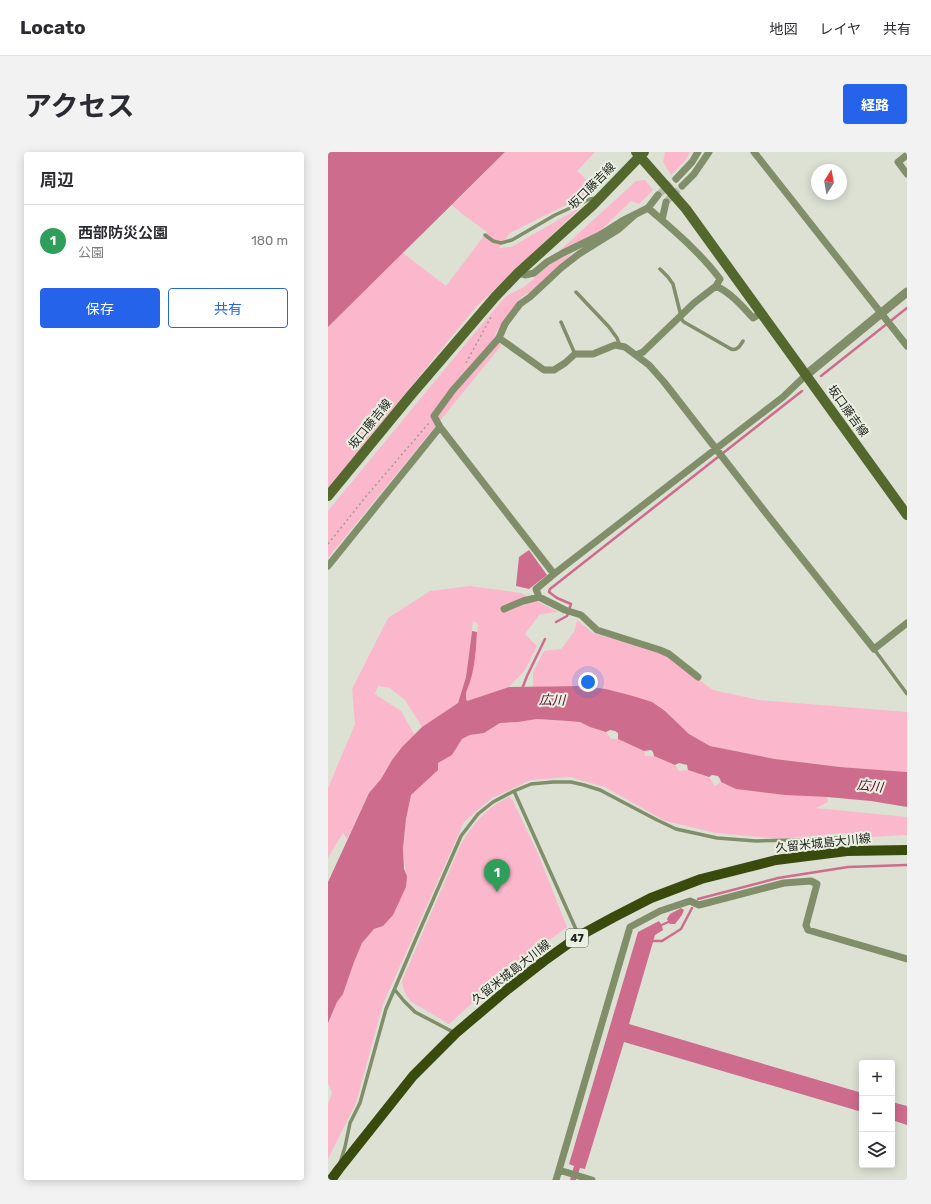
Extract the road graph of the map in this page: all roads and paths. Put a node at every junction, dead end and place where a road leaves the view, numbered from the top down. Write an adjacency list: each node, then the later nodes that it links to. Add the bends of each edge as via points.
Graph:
1 (698, 152): 7 (street)
2 (710, 152): 8 (street)
3 (754, 152): 22 (street)
4 (640, 153): 10 (main road, 坂口藤吉線); 21 (main road, 坂口藤吉線, via 686,209)
5 (907, 155): 6 (street, via 898,162)
6 (907, 174)
7 (676, 179)
8 (682, 186)
9 (658, 195): 12 (street)
10 (602, 196): 15 (lane, via 555,215 512,240 501,243); 17 (main road, 坂口藤吉線)
11 (666, 202): 14 (street)
12 (648, 208): 13 (street); 14 (street)
13 (636, 214): 17 (street, via 600,236 547,262 534,273); 26 (street, via 620,229 579,254 520,304 505,324)
14 (662, 220): 18 (street, via 714,271 720,279)
15 (485, 235)
16 (660, 270): 24 (lane, via 671,280)
17 (518, 273): 37 (main road, 坂口藤吉線, via 431,372)
18 (716, 286): 21 (street, via 738,301 753,318); 24 (street)
19 (576, 292): 28 (lane, via 610,327)
20 (907, 292): 22 (street)
21 (760, 313): 33 (main road, 坂口藤吉線)
22 (881, 313): 29 (street); 33 (street)
23 (493, 314): 32 (path)
24 (681, 316): 27 (lane, via 684,322 731,349 737,349); 31 (street, via 643,352)
25 (560, 322): 30 (lane)
26 (499, 338): 30 (street, via 544,370 554,370); 34 (street)
27 (743, 341)
28 (620, 346): 30 (street, via 615,345 593,354); 31 (street)
29 (907, 346)
30 (575, 354)
31 (636, 355): 36 (street, via 664,382)
32 (466, 363)
33 (806, 375): 36 (street, via 783,397); 38 (main road, 坂口藤吉線)
34 (434, 416): 35 (street); 39 (path)
35 (440, 427): 40 (street); 41 (street)
36 (717, 449): 41 (street); 45 (street)
37 (328, 496)
38 (907, 515)
39 (328, 544)
40 (328, 566)
41 (554, 574): 42 (street, via 536,589)
42 (539, 598): 43 (street); 46 (street, via 581,615 597,630 669,654)
43 (504, 609)
44 (907, 623): 45 (street)
45 (874, 649): 47 (lane)
46 (698, 676)
47 (907, 694)
48 (514, 791): 50 (lane, via 531,784 571,782 600,790 657,820 683,830 717,838 756,841 837,838 842,840); 51 (lane); 53 (lane, via 493,802 478,814 461,836)
49 (907, 850): 50 (main road, 久留米城島大川線 / 47)
50 (847, 851): 51 (main road, 久留米城島大川線 / 47, via 776,860 701,879 651,898)
51 (579, 936): 54 (main road, 久留米城島大川線 / 47, via 508,988)
52 (907, 959): 56 (street, via 808,930 806,925 817,884 811,880 784,883 699,904 690,901 660,911 630,927)
53 (395, 990): 54 (lane, via 415,1012); 55 (lane, via 386,1009 360,1103 350,1123)
54 (456, 1033): 55 (main road, 久留米城島大川線 / 47, via 413,1076)
55 (338, 1169): 57 (main road, 久留米城島大川線 / 47)
56 (559, 1170): 58 (street); 59 (street)
57 (331, 1180)
58 (556, 1180)
59 (592, 1180)

